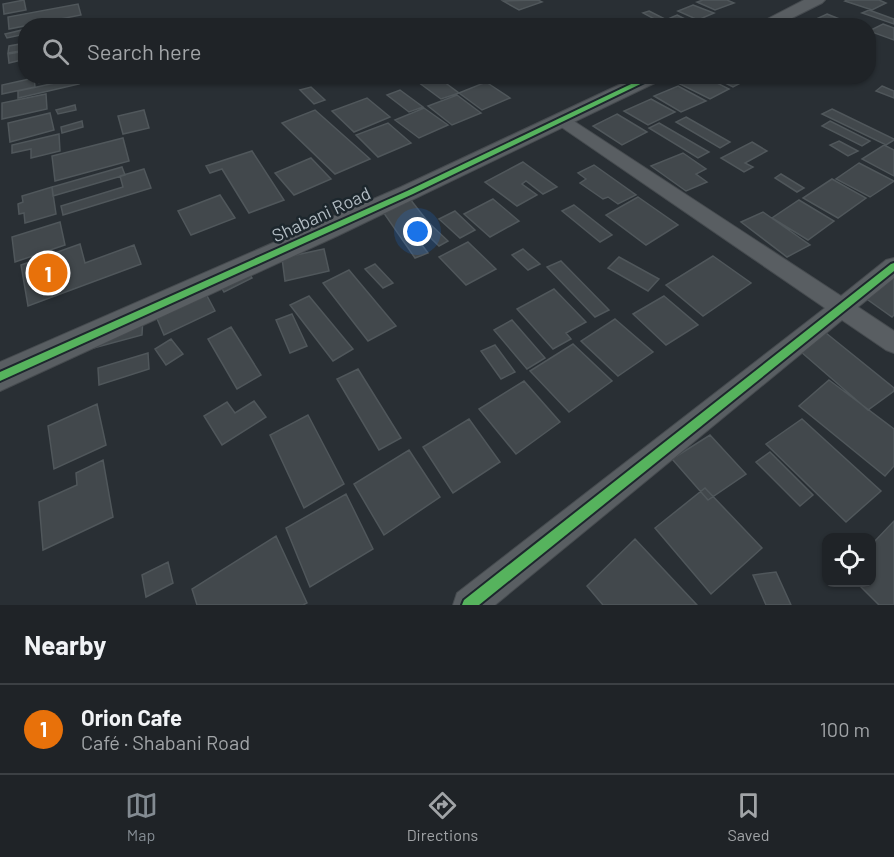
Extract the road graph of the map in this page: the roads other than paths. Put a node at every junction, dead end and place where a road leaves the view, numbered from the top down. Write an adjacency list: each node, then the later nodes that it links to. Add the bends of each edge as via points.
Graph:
1 (817, 0): 2 (street)
2 (779, 18)
3 (638, 84): 4 (street, Shabani Road)
4 (563, 121): 6 (street); 8 (street, Shabani Road)
5 (894, 266): 6 (street)
6 (844, 308): 7 (street); 9 (street)
7 (894, 343)
8 (0, 377)
9 (469, 605)

